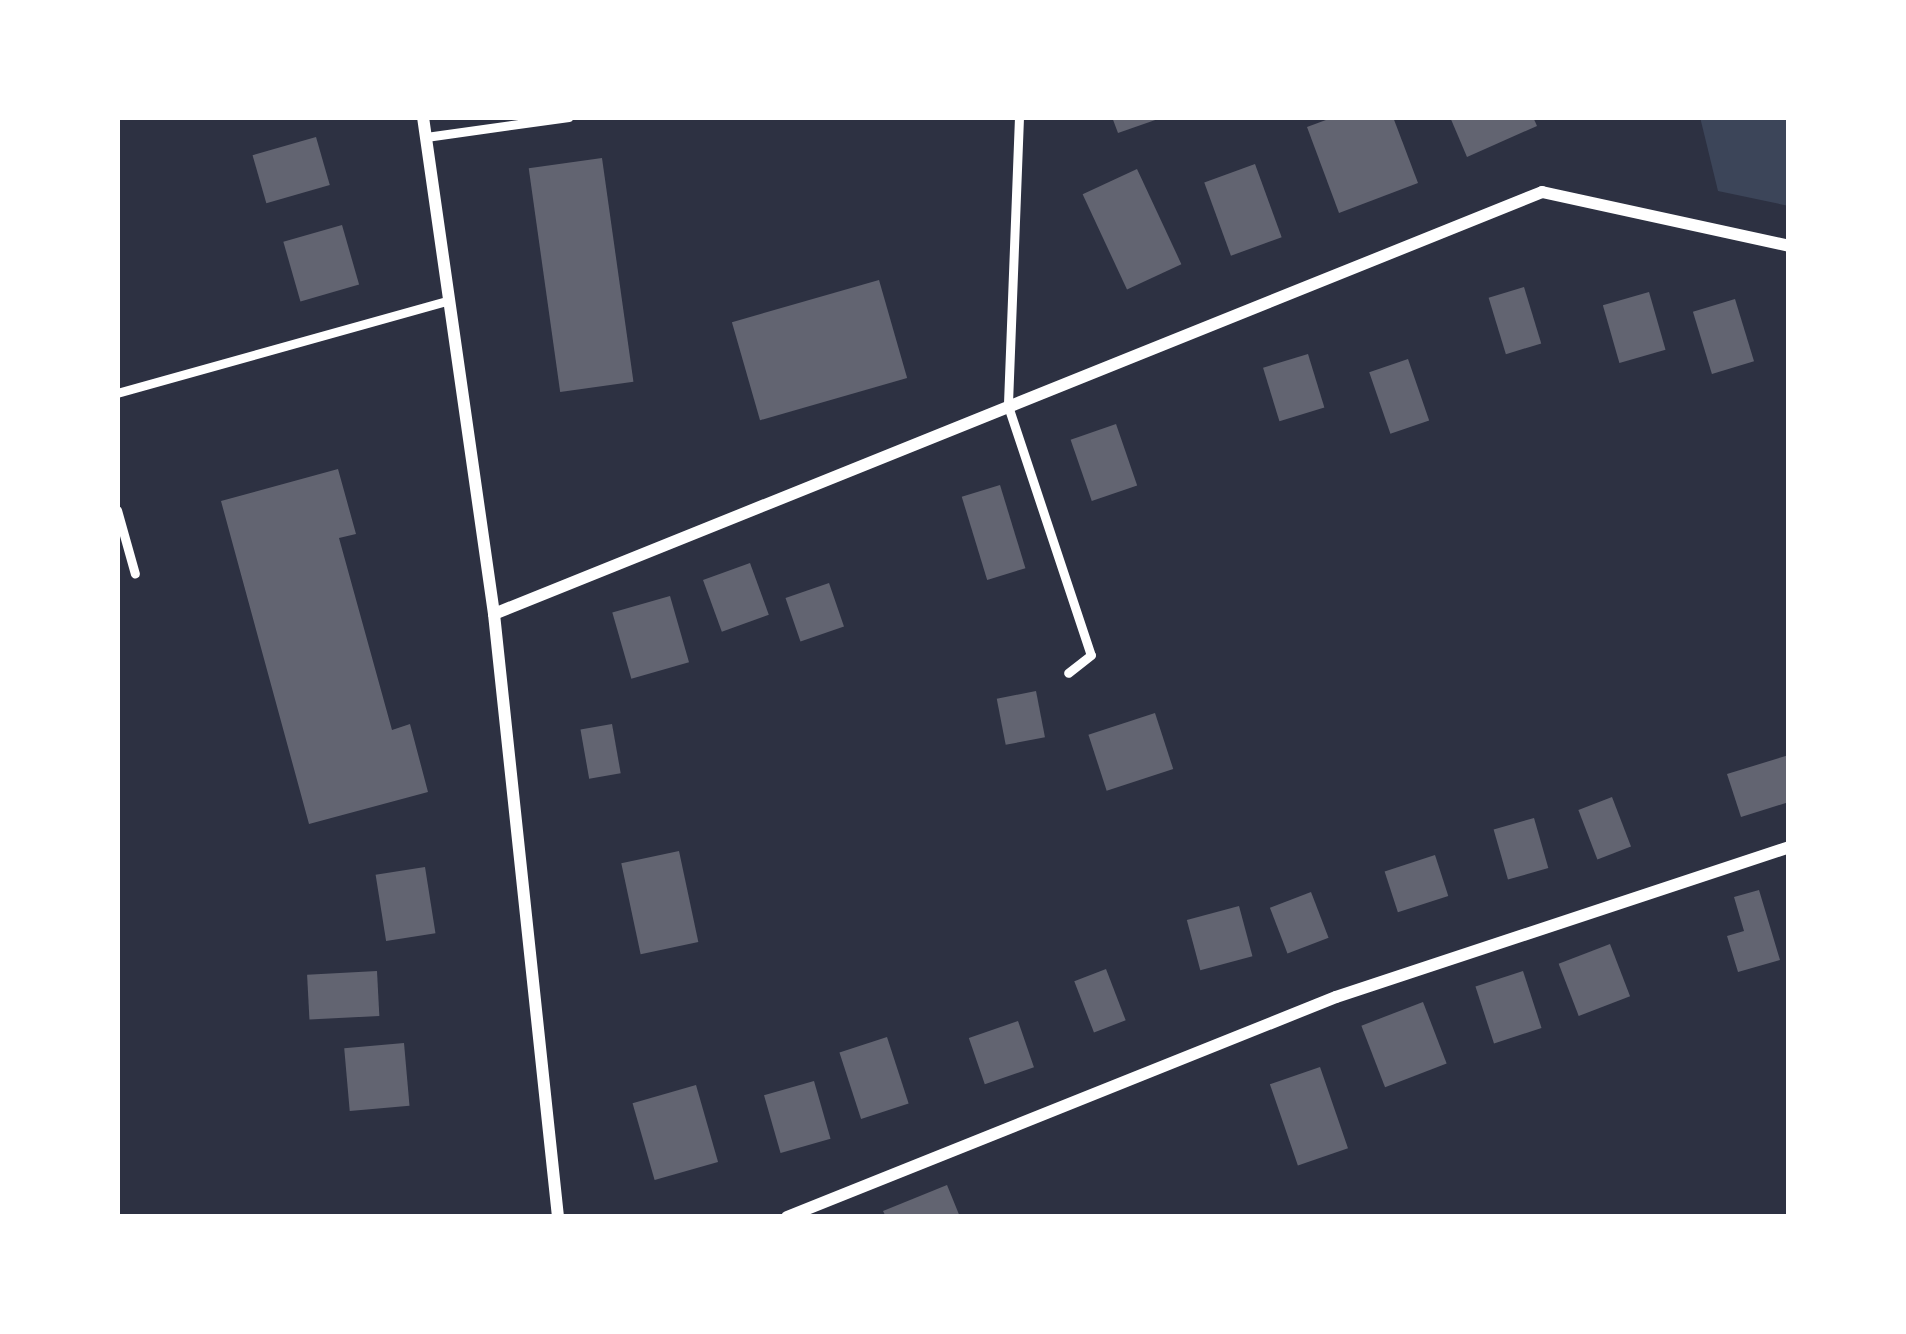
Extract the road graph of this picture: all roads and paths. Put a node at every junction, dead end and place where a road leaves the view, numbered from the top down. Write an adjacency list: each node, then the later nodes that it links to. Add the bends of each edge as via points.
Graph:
1 (423, 117): 4 (street)
2 (569, 117): 4 (lane)
3 (1019, 117): 8 (lane)
4 (426, 137): 6 (street)
5 (1789, 246): 8 (street, via 1542,192)
6 (446, 301): 7 (lane); 11 (street)
7 (117, 393)
8 (1008, 406): 11 (street); 12 (lane, via 1091,655)
9 (117, 510): 10 (lane)
10 (135, 574)
11 (494, 614): 14 (street)
12 (1068, 674)
13 (1789, 847): 15 (street, via 1336,997)
14 (558, 1217)
15 (787, 1217)

